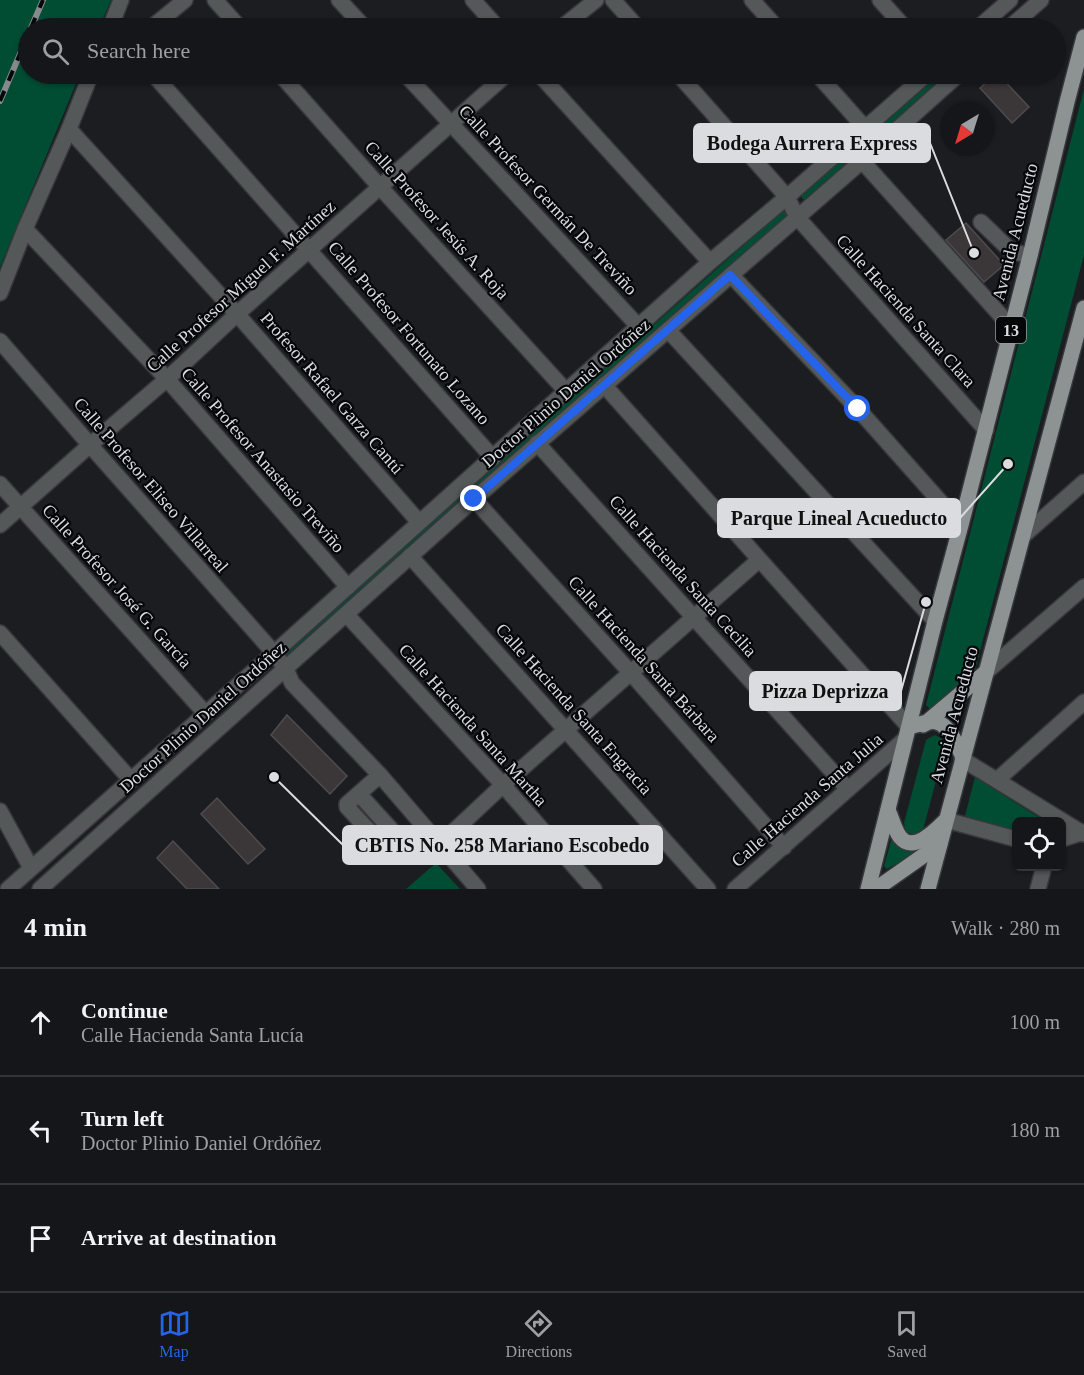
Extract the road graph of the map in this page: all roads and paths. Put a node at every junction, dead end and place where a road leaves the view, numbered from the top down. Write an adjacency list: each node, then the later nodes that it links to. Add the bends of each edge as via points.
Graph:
1 (122, 0): 12 (street)
2 (185, 0): 13 (street)
3 (215, 0): 14 (street)
4 (339, 0): 15 (street)
5 (473, 0): 16 (street)
6 (596, 0): 17 (street)
7 (613, 0): 18 (street)
8 (752, 0): 19 (street)
9 (880, 0): 20 (street)
10 (1009, 0): 21 (street)
11 (1041, 0): 22 (street)
12 (114, 18)
13 (164, 18)
14 (231, 18)
15 (356, 18)
16 (489, 18)
17 (574, 18)
18 (629, 18)
19 (768, 18)
20 (896, 18)
21 (989, 18)
22 (1020, 18)
23 (1084, 37): 44 (main road, Avenida Acueducto / 13)
24 (86, 84): 36 (street)
25 (162, 84): 43 (street, Calle Profesor Fortunato Lozano)
26 (289, 84): 38 (street, Calle Profesor Jesús A. Roja)
27 (414, 84): 34 (street, Calle Profesor Germán De Treviño)
28 (496, 84): 34 (street, Calle Profesor Miguel F. Martínez)
29 (548, 84): 45 (street)
30 (687, 84): 39 (street, Calle Hacienda Santa Clara)
31 (826, 84): 35 (street)
32 (916, 84): 35 (street, Doctor Plinio Daniel Ordóñez)
33 (948, 84): 37 (street, Doctor Plinio Daniel Ordóñez)
34 (450, 124): 38 (street, Calle Profesor Miguel F. Martínez); 50 (street, Calle Profesor Germán De Treviño)
35 (865, 128): 39 (street, Doctor Plinio Daniel Ordóñez)
36 (69, 129): 42 (street); 49 (street, Profesor Rafael Garza Cantú)
37 (862, 161): 40 (street, Doctor Plinio Daniel Ordóñez); 51 (street)
38 (380, 187): 43 (street, Calle Profesor Miguel F. Martínez); 56 (street, Calle Profesor Jesús A. Roja)
39 (787, 197): 40 (street, Calle Hacienda Santa Clara); 45 (street, Doctor Plinio Daniel Ordóñez)
40 (797, 217): 46 (street, Doctor Plinio Daniel Ordóñez); 57 (street, Calle Hacienda Santa Clara)
41 (981, 222): 44 (street, via 1011,251)
42 (25, 229): 47 (street); 54 (street, Calle Profesor Anastasio Treviño)
43 (309, 249): 49 (street, Calle Profesor Miguel F. Martínez); 60 (street, Calle Profesor Fortunato Lozano)
44 (1030, 256): 51 (main road, Avenida Acueducto / 13)
45 (710, 262): 50 (street, Doctor Plinio Daniel Ordóñez)
46 (730, 275): 52 (street, Doctor Plinio Daniel Ordóñez); 67 (street, via 858,409)
47 (0, 292)
48 (1084, 308): 68 (main road, Avenida Acueducto)
49 (237, 314): 54 (street, Calle Profesor Miguel F. Martínez); 65 (street, Profesor Rafael Garza Cantú)
50 (639, 327): 56 (street, Doctor Plinio Daniel Ordóñez)
51 (1012, 328): 57 (main road, Avenida Acueducto / 13)
52 (668, 330): 55 (street, Doctor Plinio Daniel Ordóñez); 75 (street)
53 (0, 341): 59 (street, Calle Profesor Eliseo Villarreal)
54 (167, 379): 59 (street, Calle Profesor Miguel F. Martínez); 72 (street, Calle Profesor Anastasio Treviño)
55 (604, 386): 58 (street, Doctor Plinio Daniel Ordóñez); 70 (street)
56 (566, 391): 60 (street, Doctor Plinio Daniel Ordóñez)
57 (986, 430): 67 (main road, Avenida Acueducto / 13)
58 (537, 443): 63 (street, Doctor Plinio Daniel Ordóñez); 74 (street, Calle Hacienda Santa Cecilia)
59 (90, 445): 64 (street, Calle Profesor Miguel F. Martínez); 77 (street, Calle Profesor Eliseo Villarreal)
60 (493, 458): 65 (street, Doctor Plinio Daniel Ordóñez)
61 (1084, 482): 68 (street)
62 (0, 484): 64 (street, Calle Profesor José G. García)
63 (474, 499): 69 (street, Doctor Plinio Daniel Ordóñez); 79 (street, Calle Hacienda Santa Bárbara)
64 (21, 507): 66 (street, Calle Profesor Miguel F. Martínez); 82 (street, Calle Profesor José G. García)
65 (419, 522): 72 (street, Doctor Plinio Daniel Ordóñez)
66 (0, 525)
67 (961, 525): 75 (main road, Avenida Acueducto / 13)
68 (1023, 536): 80 (main road, Avenida Acueducto)
69 (410, 556): 73 (street, Doctor Plinio Daniel Ordóñez); 84 (street, Calle Hacienda Santa Engracia)
70 (759, 560): 74 (street); 85 (street)
71 (1084, 586): 80 (street)
72 (348, 587): 77 (street, Doctor Plinio Daniel Ordóñez)
73 (346, 614): 78 (street, Doctor Plinio Daniel Ordóñez); 90 (street, Calle Hacienda Santa Martha)
74 (694, 617): 79 (street); 91 (street, Calle Hacienda Santa Cecilia)
75 (935, 621): 85 (main road, Avenida Acueducto / 13)
76 (0, 633): 88 (street)
77 (274, 653): 78 (street, Calle Profesor Eliseo Villarreal); 82 (street, Doctor Plinio Daniel Ordóñez)
78 (286, 669): 87 (street, Calle Profesor Eliseo Villarreal, via 292,683); 107 (street, Doctor Plinio Daniel Ordóñez)
79 (630, 672): 84 (street); 103 (street, Calle Hacienda Santa Bárbara)
80 (986, 672): 83 (main road); 86 (main road, Avenida Acueducto)
81 (1084, 702): 89 (street)
82 (205, 713): 88 (street, Doctor Plinio Daniel Ordóñez)
83 (927, 722): 85 (main road); 86 (main road, via 943,725)
84 (566, 730): 90 (street); 110 (street, Calle Hacienda Santa Engracia)
85 (907, 733): 91 (street, Calle Hacienda Santa Julia); 93 (main road, Avenida Acueducto / 13)
86 (963, 758): 89 (street); 96 (main road, Avenida Acueducto)
87 (380, 775): 92 (street); 102 (street, Calle Profesor Eliseo Villarreal)
88 (131, 780): 104 (street, Doctor Plinio Daniel Ordóñez)
89 (997, 780): 95 (street)
90 (502, 785): 102 (street); 109 (street, Calle Hacienda Santa Martha)
91 (848, 789): 103 (street, Calle Hacienda Santa Julia)
92 (358, 794)
93 (888, 810): 96 (main road, via 899,835 908,842 927,837); 112 (main road, Avenida Acueducto / 13)
94 (0, 811): 104 (street)
95 (1053, 817)
96 (946, 820): 99 (street); 101 (main road, Avenida Acueducto)
97 (1066, 824): 98 (street)
98 (1084, 833): 100 (street)
99 (1012, 838)
100 (1066, 838)
101 (940, 844): 113 (main road); 114 (main road, Avenida Acueducto)
102 (439, 845): 108 (street, Calle Profesor Eliseo Villarreal)
103 (784, 846): 111 (street, Calle Hacienda Santa Julia)
104 (31, 868): 106 (street, Doctor Plinio Daniel Ordóñez)
105 (1043, 871): 115 (street)
106 (8, 889)
107 (40, 889)
108 (478, 889)
109 (594, 889)
110 (708, 889)
111 (735, 889)
112 (868, 889)
113 (876, 889)
114 (928, 889)
115 (1038, 889)

